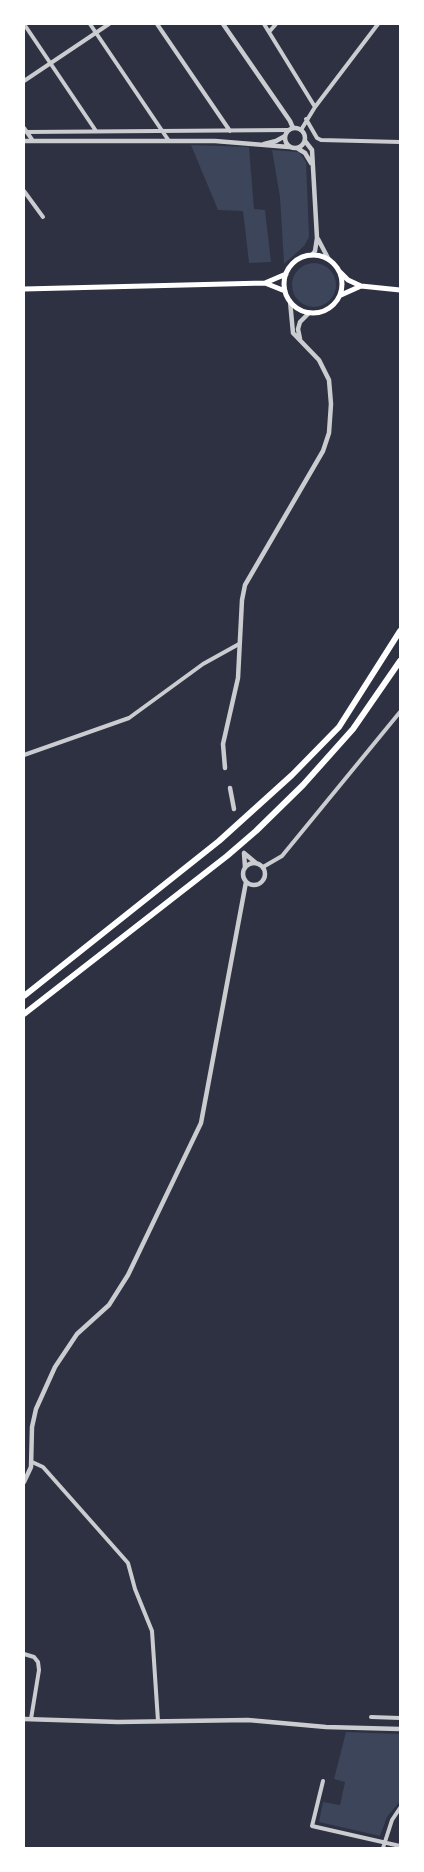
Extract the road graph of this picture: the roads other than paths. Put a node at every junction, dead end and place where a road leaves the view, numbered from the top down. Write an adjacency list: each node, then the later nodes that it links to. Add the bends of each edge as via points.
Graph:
1 (24, 24): 11 (street)
2 (90, 24): 10 (street)
3 (109, 24): 10 (street)
4 (157, 24): 20 (street)
5 (223, 24): 15 (street, via 290,121)
6 (264, 24): 9 (street)
7 (276, 24): 9 (street)
8 (378, 24): 13 (street)
9 (269, 32): 13 (street)
10 (96, 33): 11 (street); 19 (street)
11 (50, 63): 12 (street); 17 (street)
12 (24, 81)
13 (315, 107): 14 (street)
14 (306, 119): 18 (street); 26 (street, via 321,140)
15 (291, 129): 18 (street); 20 (street); 21 (street)
16 (25, 130): 17 (street); 25 (street)
17 (96, 130): 19 (street)
18 (300, 130): 23 (street)
19 (163, 131): 20 (street); 22 (street)
20 (230, 131)
21 (285, 136): 27 (street, via 276,142); 28 (street)
22 (169, 140): 25 (street); 27 (street)
23 (305, 140): 29 (street); 30 (street, via 312,150)
24 (24, 141): 25 (street)
25 (32, 141)
26 (400, 142)
27 (262, 144): 28 (street)
28 (289, 147): 29 (street)
29 (297, 148): 30 (street)
30 (312, 163): 33 (street)
31 (24, 190): 32 (street)
32 (43, 217)
33 (317, 238): 34 (street); 35 (street)
34 (312, 255): 35 (main road); 37 (main road, via 296,260)
35 (329, 260): 36 (main road)
36 (340, 272): 39 (main road); 43 (main road)
37 (286, 274): 38 (main road); 42 (main road)
38 (265, 283): 40 (main road); 42 (main road)
39 (361, 286): 41 (main road); 43 (main road)
40 (24, 289)
41 (400, 290)
42 (285, 291): 44 (main road)
43 (341, 295): 45 (main road, via 329,309)
44 (290, 301): 45 (main road); 46 (street, via 293,333)
45 (308, 313): 46 (street, via 298,329)
46 (301, 343): 48 (street, via 319,360 329,380 329,433 318,459 245,586)
47 (400, 631): 59 (highway, via 339,727 285,781 219,841)
48 (239, 644): 51 (street, via 203,664 130,718); 52 (street, via 238,678 223,744)
49 (400, 661): 60 (highway, via 352,729 303,785 256,831)
50 (400, 712): 57 (street, via 282,856)
51 (24, 755)
52 (225, 768)
53 (230, 788): 54 (street)
54 (234, 809)
55 (257, 864): 56 (street); 56 (street, via 244,852); 57 (street)
56 (245, 867): 58 (street)
57 (263, 867): 58 (street, via 265,874 261,883 252,885)
58 (246, 882): 61 (street, via 201,1123 128,1275 108,1305 77,1334 55,1367 35,1416)
59 (24, 996)
60 (24, 1014)
61 (32, 1462): 62 (street); 69 (street, via 43,1467 128,1563 152,1631)
62 (24, 1482)
63 (24, 1654): 68 (street, via 34,1657 39,1670)
64 (371, 1717): 65 (street)
65 (391, 1718): 66 (street); 70 (street)
66 (400, 1718)
67 (24, 1719): 68 (street)
68 (31, 1719): 69 (street)
69 (158, 1721): 70 (street, via 248,1720)
70 (390, 1729): 71 (street)
71 (400, 1729)
72 (323, 1781): 74 (street, via 312,1826)
73 (400, 1808): 74 (street)
74 (384, 1842): 75 (street); 76 (street)
75 (400, 1846)
76 (383, 1848)

